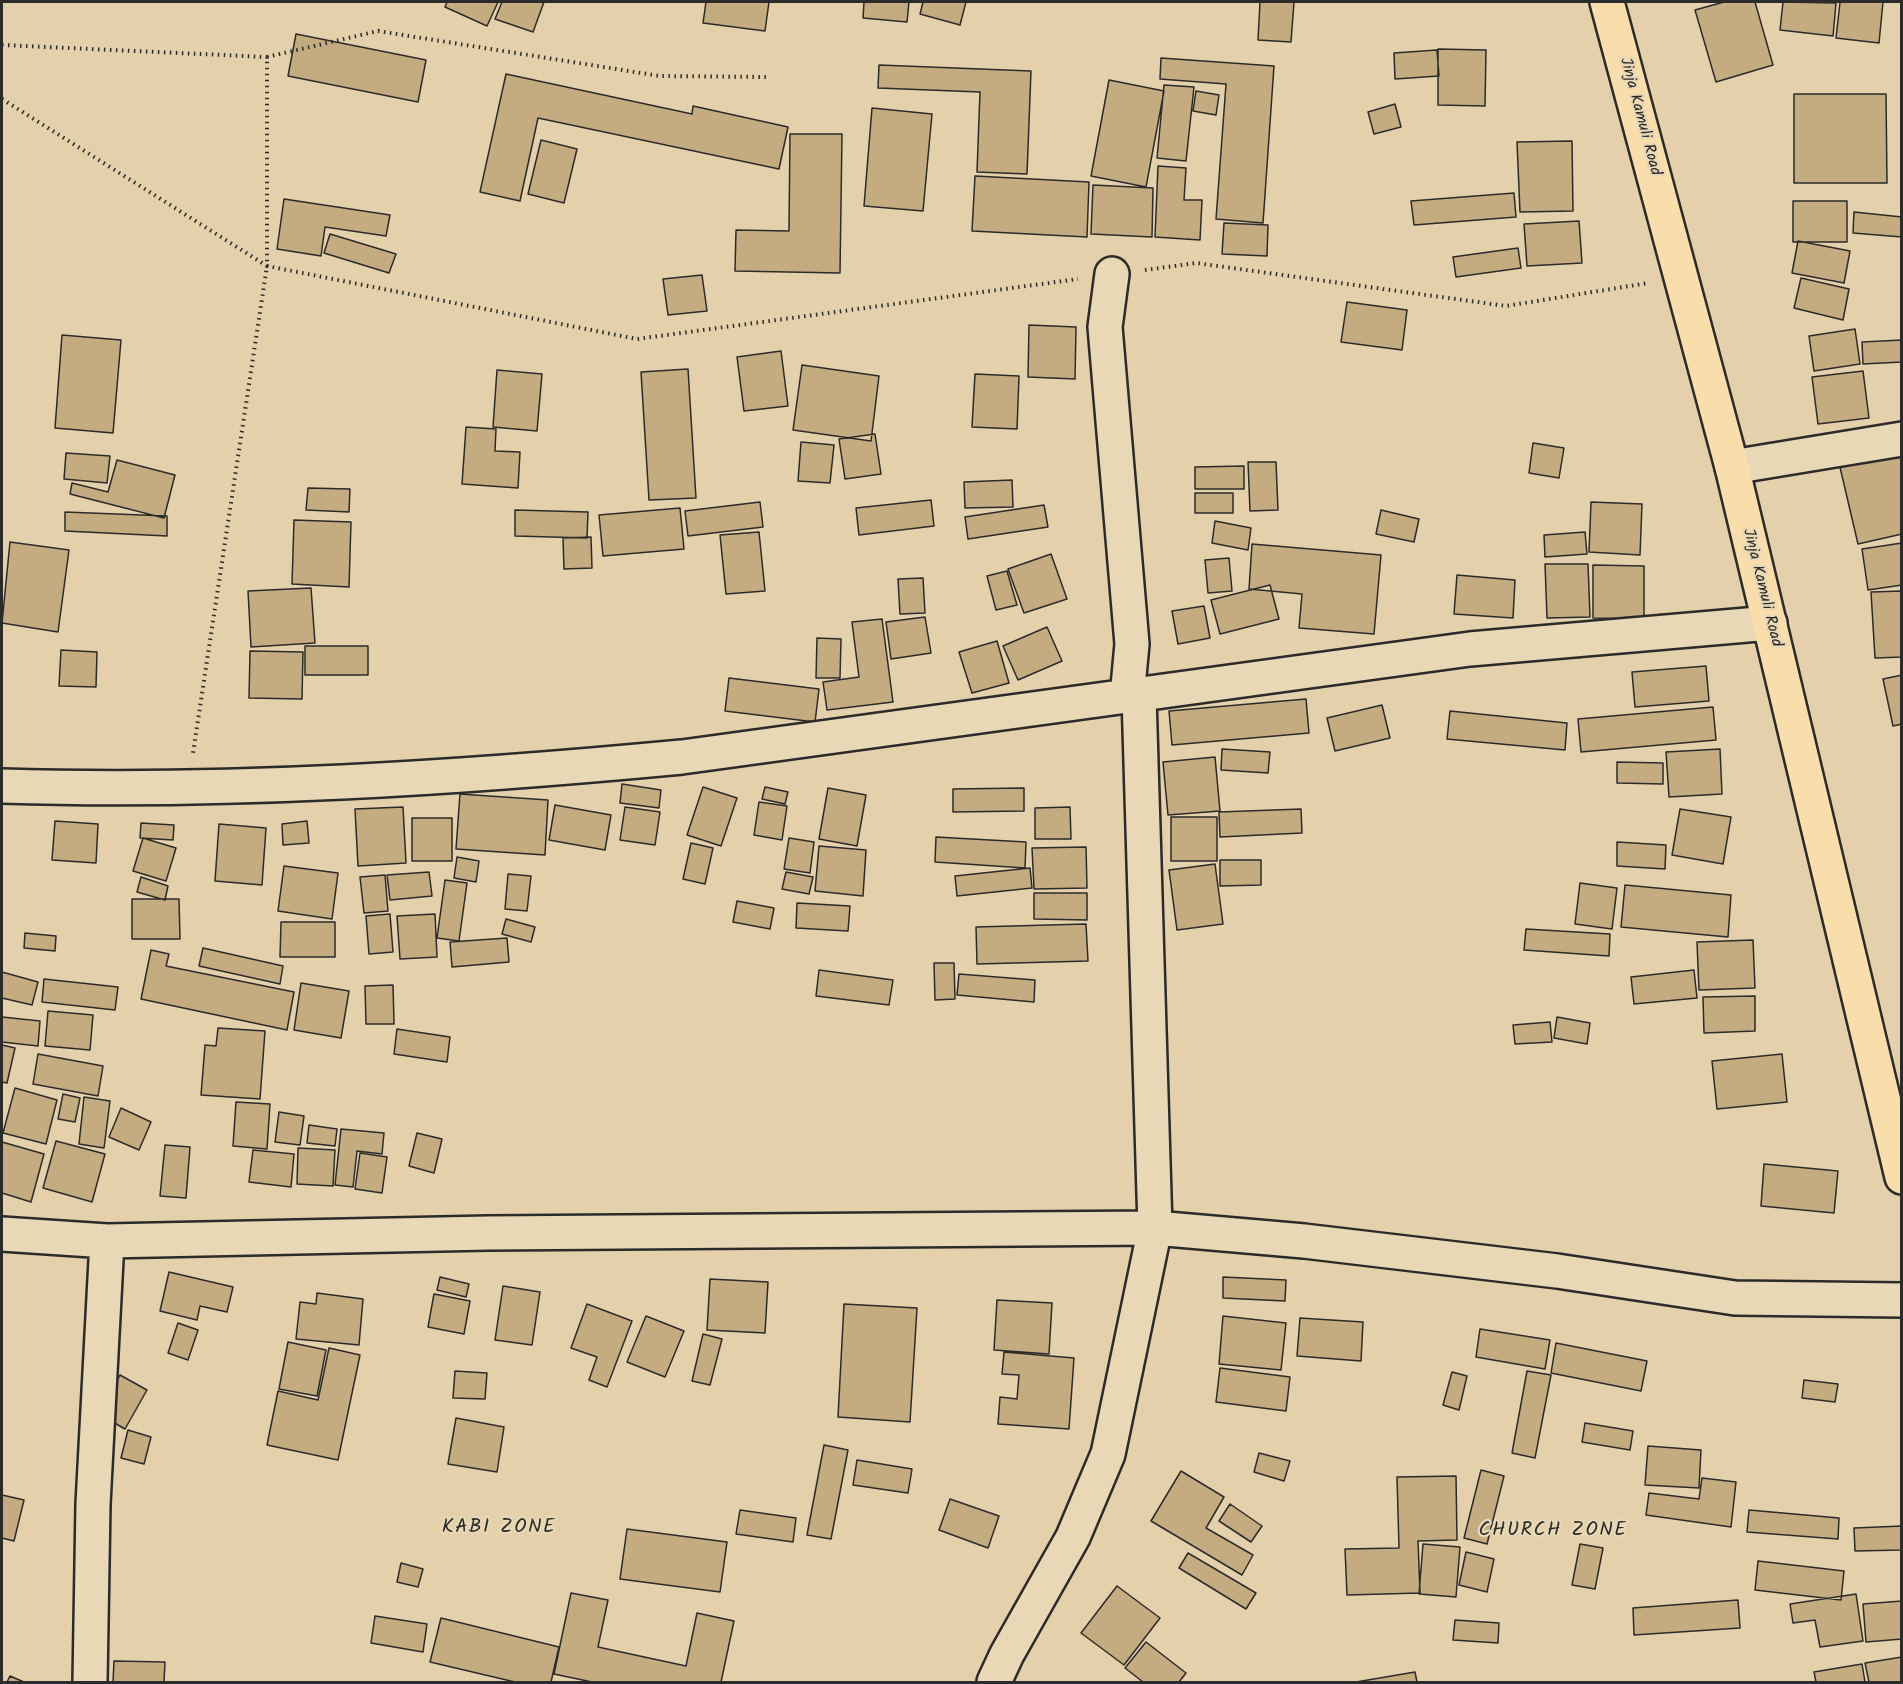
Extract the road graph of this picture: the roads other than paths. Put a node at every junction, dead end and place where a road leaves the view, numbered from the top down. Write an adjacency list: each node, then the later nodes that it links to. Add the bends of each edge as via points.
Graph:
1 (1607, 2): 4 (main road, Jinja Kamuli Road)
2 (1112, 274): 6 (street, via 1105,327)
3 (1902, 439): 4 (street)
4 (1731, 467): 5 (main road, Jinja Kamuli Road)
5 (1770, 623): 6 (street, via 1470,650); 8 (main road, Jinja Kamuli Road)
6 (1133, 696): 7 (street, via 682,757 585,766 188,789); 9 (street)
7 (2, 786)
8 (1902, 1177)
9 (1155, 1228): 11 (street); 12 (street, via 1304,1240 1557,1271 1735,1298); 14 (street, via 1108,1454 1073,1537)
10 (2, 1234): 11 (street)
11 (106, 1240): 13 (street, via 93,1504)
12 (1902, 1300)
13 (90, 1683)
14 (994, 1683)

